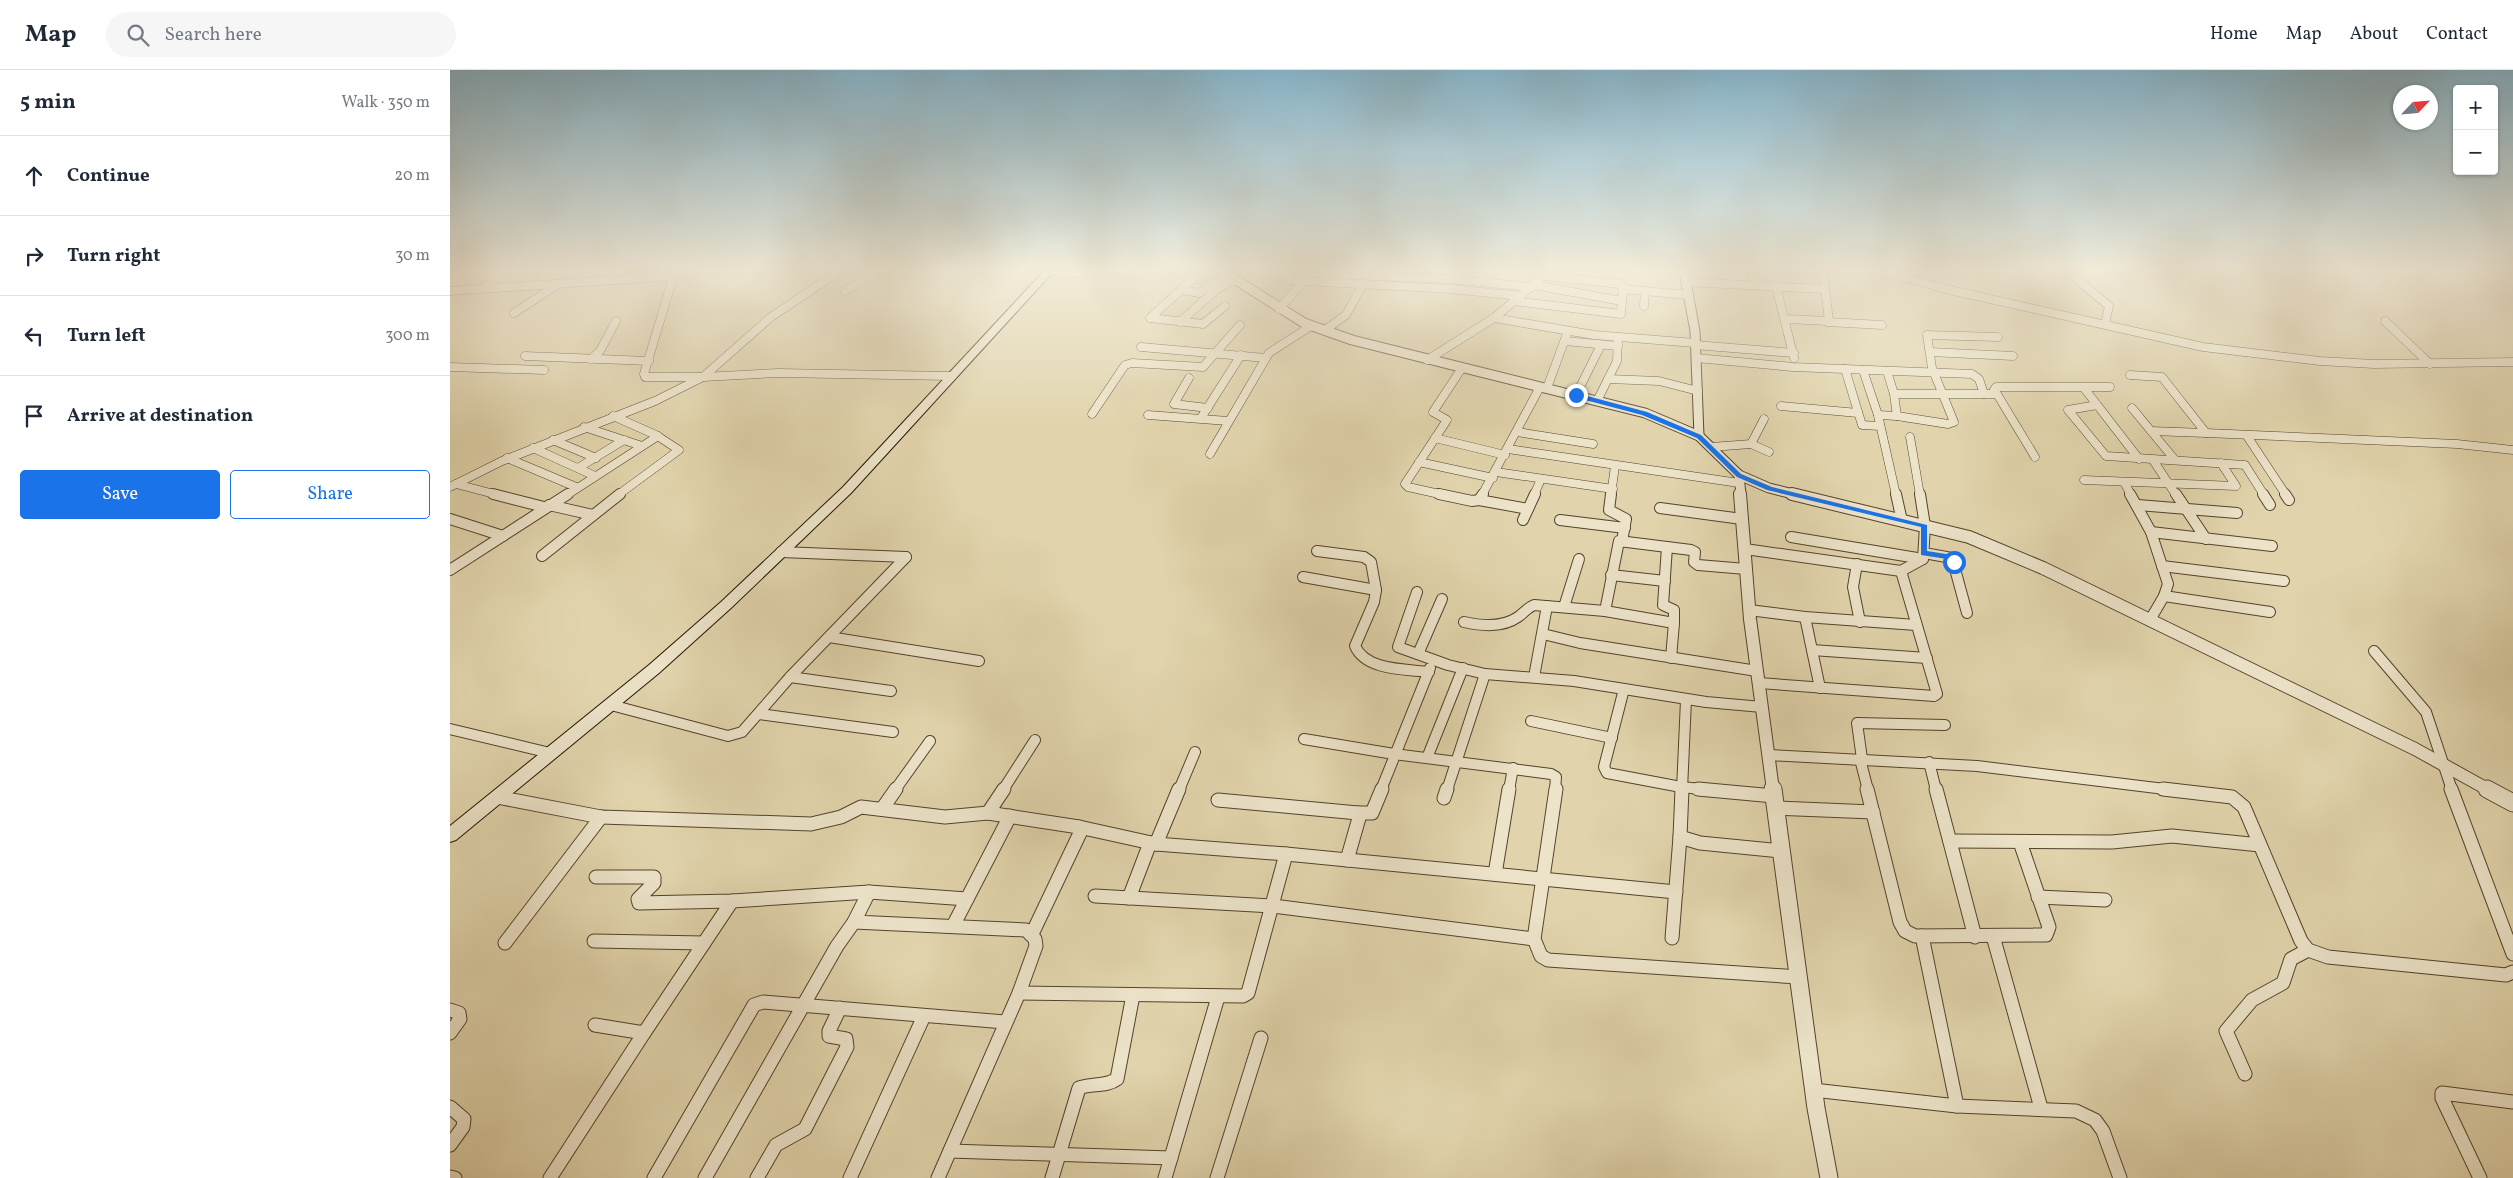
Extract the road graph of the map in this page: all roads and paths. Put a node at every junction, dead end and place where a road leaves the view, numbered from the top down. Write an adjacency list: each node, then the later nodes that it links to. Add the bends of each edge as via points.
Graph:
1 (616, 322): 36 (street, via 600,351)
2 (660, 323): 38 (street)
3 (765, 323): 51 (street)
4 (1001, 323): 49 (main road)
5 (1188, 323): 6 (street)
6 (1205, 323)
7 (1305, 323): 19 (street)
8 (1336, 323): 20 (street)
9 (1486, 323): 37 (street)
10 (1521, 323): 21 (street)
11 (1692, 323): 26 (street)
12 (1786, 323): 30 (street)
13 (1840, 323): 18 (street)
14 (2099, 323): 16 (street)
15 (2387, 323): 40 (street)
16 (2105, 324): 40 (street, via 2203,347 2248,353 2374,364)
17 (1240, 325): 29 (street)
18 (1882, 325)
19 (1311, 326): 20 (street); 34 (street, via 1274,349)
20 (1325, 330): 37 (street)
21 (1568, 331): 23 (street); 24 (street)
22 (1998, 337): 28 (street, via 1927,335)
23 (1565, 341): 25 (street); 54 (street)
24 (1618, 342): 25 (street); 26 (street); 53 (street, via 1617,361)
25 (1601, 344): 62 (street)
26 (1695, 344): 30 (street); 35 (street)
27 (1141, 347): 29 (street)
28 (1930, 352): 33 (street); 48 (street)
29 (1213, 353): 32 (street); 69 (street, via 1202,367 1125,365)
30 (1794, 353): 42 (street)
31 (525, 356): 36 (street)
32 (1241, 356): 34 (street); 66 (street)
33 (2013, 356)
34 (1266, 358): 76 (street)
35 (1696, 358): 42 (street); 57 (street)
36 (591, 359): 38 (street)
37 (1427, 360): 43 (street)
38 (648, 361): 51 (street, via 645,377)
39 (2513, 362): 40 (street)
40 (2430, 364)
41 (450, 367): 45 (street)
42 (1793, 367): 44 (street)
43 (1462, 368): 54 (street); 86 (street, via 1433,412 1447,420)
44 (1845, 369): 46 (street); 68 (street)
45 (544, 370)
46 (1863, 370): 47 (street); 71 (street)
47 (1887, 372): 48 (street); 58 (street)
48 (1934, 374): 59 (street); 60 (street, via 1972,374 1979,379)
49 (950, 376): 51 (street, via 778,372); 144 (main road, via 870,466)
50 (2130, 376): 81 (street, via 2162,377)
51 (703, 377): 72 (street, via 673,394)
52 (1189, 378): 66 (street, via 1174,404)
53 (1608, 379): 57 (street, via 1659,381); 63 (street)
54 (1544, 388): 62 (street); 80 (street)
55 (2084, 388): 56 (street); 61 (street, via 1996,387); 64 (street)
56 (2110, 388)
57 (1698, 391): 83 (street)
58 (1894, 394): 59 (street); 73 (street)
59 (1944, 394): 60 (street); 73 (street, via 1952,423)
60 (1984, 394): 61 (street)
61 (1997, 394): 98 (street)
62 (1576, 395): 63 (street)
63 (1597, 401): 83 (street, via 1645,413)
64 (2097, 405): 101 (street); 101 (street, via 2068,410 2104,454 2111,458)
65 (1781, 406): 68 (street)
66 (1208, 408): 74 (street)
67 (2132, 408): 79 (street)
68 (1858, 413): 77 (street, via 1862,425)
69 (1092, 414)
70 (1148, 415): 74 (street)
71 (1878, 415): 73 (street); 77 (street)
72 (613, 416): 78 (street); 82 (street)
73 (1897, 416)
74 (1201, 418): 76 (street)
75 (1764, 419): 90 (street)
76 (1228, 421): 97 (street)
77 (1880, 426): 132 (street)
78 (584, 427): 87 (street); 88 (street)
79 (2151, 431): 81 (street); 103 (street)
80 (1517, 432): 89 (street); 95 (street)
81 (2206, 434): 84 (street)
82 (658, 436): 91 (street); 127 (street, via 678,448 678,452)
83 (1699, 436): 92 (street)
84 (2247, 436): 94 (street, via 2429,443); 119 (street)
85 (1910, 437): 133 (street)
86 (1435, 438): 95 (street); 104 (street)
87 (553, 440): 93 (street); 100 (street)
88 (624, 440): 91 (street); 100 (street)
89 (1593, 444)
90 (1750, 444): 92 (street); 96 (street)
91 (642, 446): 109 (street)
92 (1711, 447): 111 (street)
93 (532, 448): 99 (street); 107 (street)
94 (2513, 450)
95 (1506, 452): 106 (street); 108 (street)
96 (1769, 452)
97 (1210, 454)
98 (2035, 456)
99 (507, 458): 115 (street); 116 (street)
100 (596, 458): 107 (street)
101 (2139, 459): 102 (street)
102 (2153, 460): 103 (street); 114 (street)
103 (2175, 460): 105 (street)
104 (1419, 462): 108 (street); 118 (street, via 1405,484 1408,488 1475,502)
105 (2221, 463): 114 (street, via 2236,486); 121 (street, via 2248,467)
106 (1615, 466): 111 (street); 117 (street)
107 (578, 468): 109 (street)
108 (1494, 475): 110 (street); 118 (street)
109 (595, 476): 116 (street)
110 (1541, 479): 117 (street); 125 (street)
111 (1739, 479): 129 (street); 132 (street)
112 (2084, 480): 113 (street)
113 (2124, 482): 114 (street); 120 (street)
114 (2169, 484): 124 (street)
115 (453, 485): 122 (street)
116 (576, 487): 122 (street)
117 (1613, 489): 134 (street, via 1609,510 1624,517)
118 (1479, 500): 125 (street)
119 (2289, 500)
120 (2138, 505): 124 (street); 135 (street)
121 (2270, 505)
122 (547, 506): 127 (street); 136 (street)
123 (1660, 508): 129 (street)
124 (2186, 508): 126 (street); 138 (street)
125 (1528, 509): 130 (street)
126 (2237, 513)
127 (593, 515): 145 (street)
128 (450, 519): 136 (street)
129 (1742, 519): 142 (street)
130 (1523, 520)
131 (1560, 520): 134 (street)
132 (1902, 520): 133 (street)
133 (1925, 526): 146 (street); 168 (street, via 1969,537 2043,568)
134 (1625, 528): 139 (street)
135 (2151, 532): 138 (street); 149 (street)
136 (503, 536): 151 (street)
137 (1791, 537): 146 (street)
138 (2206, 539): 140 (street)
139 (1622, 541): 141 (street); 153 (street, via 1617,543)
140 (2272, 546)
141 (1667, 548): 150 (street, via 1694,551 1694,562 1698,565); 155 (street)
142 (1745, 548): 148 (street); 150 (street)
143 (1317, 551): 157 (street, via 1369,559)
144 (781, 552): 174 (street, via 906,557); 192 (main road, via 699,630)
145 (542, 556)
146 (1923, 556): 152 (street); 166 (street, via 1952,558)
147 (1579, 558): 162 (street)
148 (1857, 564): 152 (street); 170 (street, via 1851,591)
149 (2162, 566): 156 (street); 159 (street, via 2168,584)
150 (1746, 569): 163 (street)
151 (450, 570)
152 (1901, 571): 172 (street)
153 (1611, 576): 155 (street); 164 (street)
154 (1303, 577): 157 (street)
155 (1665, 581): 171 (street, via 1663,605 1674,610)
156 (2284, 581)
157 (1376, 590): 183 (street, via 1355,646 1356,652 1370,663)
158 (1417, 592): 177 (street, via 1398,644 1399,648)
159 (2164, 596): 165 (street); 168 (street)
160 (1442, 599): 177 (street)
161 (1547, 606): 162 (street); 169 (street, via 1531,605 1519,617 1493,627); 173 (street)
162 (1564, 607): 164 (street)
163 (1749, 610): 167 (street); 187 (street)
164 (1604, 611): 171 (street)
165 (2270, 612)
166 (1967, 613)
167 (1805, 617): 170 (street); 175 (street)
168 (2150, 620): 211 (street)
169 (1464, 622)
170 (1860, 622): 172 (street)
171 (1674, 623): 178 (street)
172 (1916, 625): 179 (street)
173 (1543, 634): 178 (street); 185 (street)
174 (829, 638): 181 (street); 186 (street)
175 (1812, 650): 179 (street); 188 (street)
176 (2374, 651): 211 (street, via 2426,712)
177 (1418, 654): 180 (street)
178 (1671, 658): 187 (street)
179 (1927, 658): 188 (street, via 1936,688 1934,696)
180 (1434, 660): 182 (street); 183 (street)
181 (979, 661)
182 (1463, 668): 184 (street); 207 (street)
183 (1428, 672): 205 (street)
184 (1485, 674): 185 (street); 209 (street)
185 (1534, 676): 189 (street)
186 (790, 677): 190 (street); 194 (street)
187 (1758, 677): 188 (street); 193 (street)
188 (1820, 688)
189 (1624, 689): 191 (street); 199 (street)
190 (892, 691)
191 (1686, 700): 193 (street); 213 (street)
192 (610, 705): 194 (street, via 728,736 742,732); 204 (main road)
193 (1762, 707): 206 (street)
194 (759, 714): 198 (street)
195 (1530, 721): 199 (street)
196 (1945, 725): 208 (street, via 1857,723)
197 (450, 728): 204 (street)
198 (893, 732)
199 (1612, 738): 213 (street, via 1604,767 1607,773)
200 (1304, 739): 205 (street)
201 (1035, 740): 221 (street)
202 (930, 741): 219 (street)
203 (1195, 752): 230 (street)
204 (550, 753): 214 (main road)
205 (1394, 754): 207 (street); 222 (street, via 1372,813)
206 (1768, 755): 208 (street); 217 (street)
207 (1427, 758): 209 (street)
208 (1861, 759): 210 (street); 220 (street)
209 (1455, 762): 212 (street); 215 (street)
210 (1930, 762): 228 (street); 231 (street, via 2232,798 2244,807)
211 (2442, 764): 218 (street); 259 (street)
212 (1513, 768): 235 (street); 237 (street, via 1556,777)
213 (1681, 787): 217 (street); 227 (street)
214 (496, 797): 223 (street); 226 (main road)
215 (1444, 798)
216 (1218, 800): 222 (street)
217 (1775, 802): 220 (street); 232 (street)
218 (2513, 803)
219 (882, 808): 221 (street, via 945,818); 223 (street, via 860,807 841,817 811,824)
220 (1873, 812): 250 (street, via 1900,922 1905,931)
221 (988, 813): 224 (street)
222 (1358, 813): 234 (street)
223 (601, 816): 256 (street)
224 (1010, 816): 225 (street); 243 (street)
225 (1079, 827): 230 (street); 249 (street, via 1080,833)
226 (450, 835)
227 (1680, 837): 232 (street, via 1700,843); 239 (street)
228 (1950, 841): 229 (street); 252 (street)
229 (2020, 842): 231 (street, via 2112,842 2172,836); 241 (street)
230 (1153, 843): 233 (street); 242 (street)
231 (2260, 845): 258 (street, via 2301,941)
232 (1781, 851): 261 (street)
233 (1286, 854): 234 (street); 246 (street)
234 (1347, 860): 235 (street)
235 (1495, 874): 237 (street)
236 (596, 877): 245 (street, via 654,877 654,882 638,898 639,904)
237 (1543, 878): 239 (street); 254 (street)
238 (869, 892): 243 (street); 245 (street); 247 (street)
239 (1676, 892): 253 (street)
240 (1095, 896): 242 (street)
241 (2038, 897): 244 (street); 251 (street, via 2049,927 2046,935)
242 (1129, 898): 246 (street)
243 (967, 899): 248 (street)
244 (2105, 900)
245 (732, 901): 257 (street)
246 (1273, 906): 254 (street); 264 (street, via 1248,993 1236,998)
247 (854, 922): 248 (street); 265 (street)
248 (952, 926): 249 (street, via 1026,930)
249 (1032, 934): 262 (street, via 1036,946)
250 (1922, 936): 252 (street); 277 (street)
251 (1993, 936): 252 (street); 279 (street)
252 (1975, 937)
253 (1672, 938)
254 (1534, 939): 261 (street, via 1541,956 1548,960)
255 (594, 941): 257 (street)
256 (505, 943)
257 (704, 943): 272 (street)
258 (2308, 950): 260 (street, via 2328,957 2506,975); 274 (street, via 2291,959 2283,983 2252,1000 2226,1031)
259 (2513, 954)
260 (2513, 972)
261 (1798, 977): 275 (street)
262 (1019, 992): 263 (street); 269 (street)
263 (1133, 995): 264 (street); 282 (street, via 1117,1080 1111,1084 1089,1083 1079,1088)
264 (1218, 997): 283 (street)
265 (804, 1006): 266 (street); 287 (street, via 763,1002 754,1005); 288 (street)
266 (840, 1008): 268 (street); 289 (street, via 829,1036 846,1039 847,1047 805,1129 776,1145)
267 (450, 1010): 271 (street, via 459,1014 461,1019)
268 (924, 1016): 269 (street); 290 (street)
269 (1005, 1022): 281 (street)
270 (595, 1025): 272 (street)
271 (450, 1032)
272 (644, 1033): 286 (street)
273 (1261, 1038): 294 (street)
274 (2245, 1074)
275 (1813, 1090): 277 (street); 295 (street)
276 (2513, 1102): 297 (street, via 2442,1093)
277 (1957, 1106): 279 (street)
278 (450, 1107): 280 (street, via 464,1118 464,1127)
279 (2041, 1108): 296 (street, via 2076,1111 2095,1120 2103,1131)
280 (450, 1145)
281 (950, 1151): 282 (street); 291 (street)
282 (1058, 1155): 283 (street); 292 (street)
283 (1171, 1158): 293 (street)
284 (450, 1177): 285 (street)
285 (455, 1178)
286 (550, 1178)
287 (654, 1178)
288 (705, 1178)
289 (756, 1178)
290 (850, 1178)
291 (938, 1178)
292 (1052, 1178)
293 (1165, 1178)
294 (1218, 1178)
295 (1829, 1178)
296 (2120, 1178)
297 (2480, 1178)

